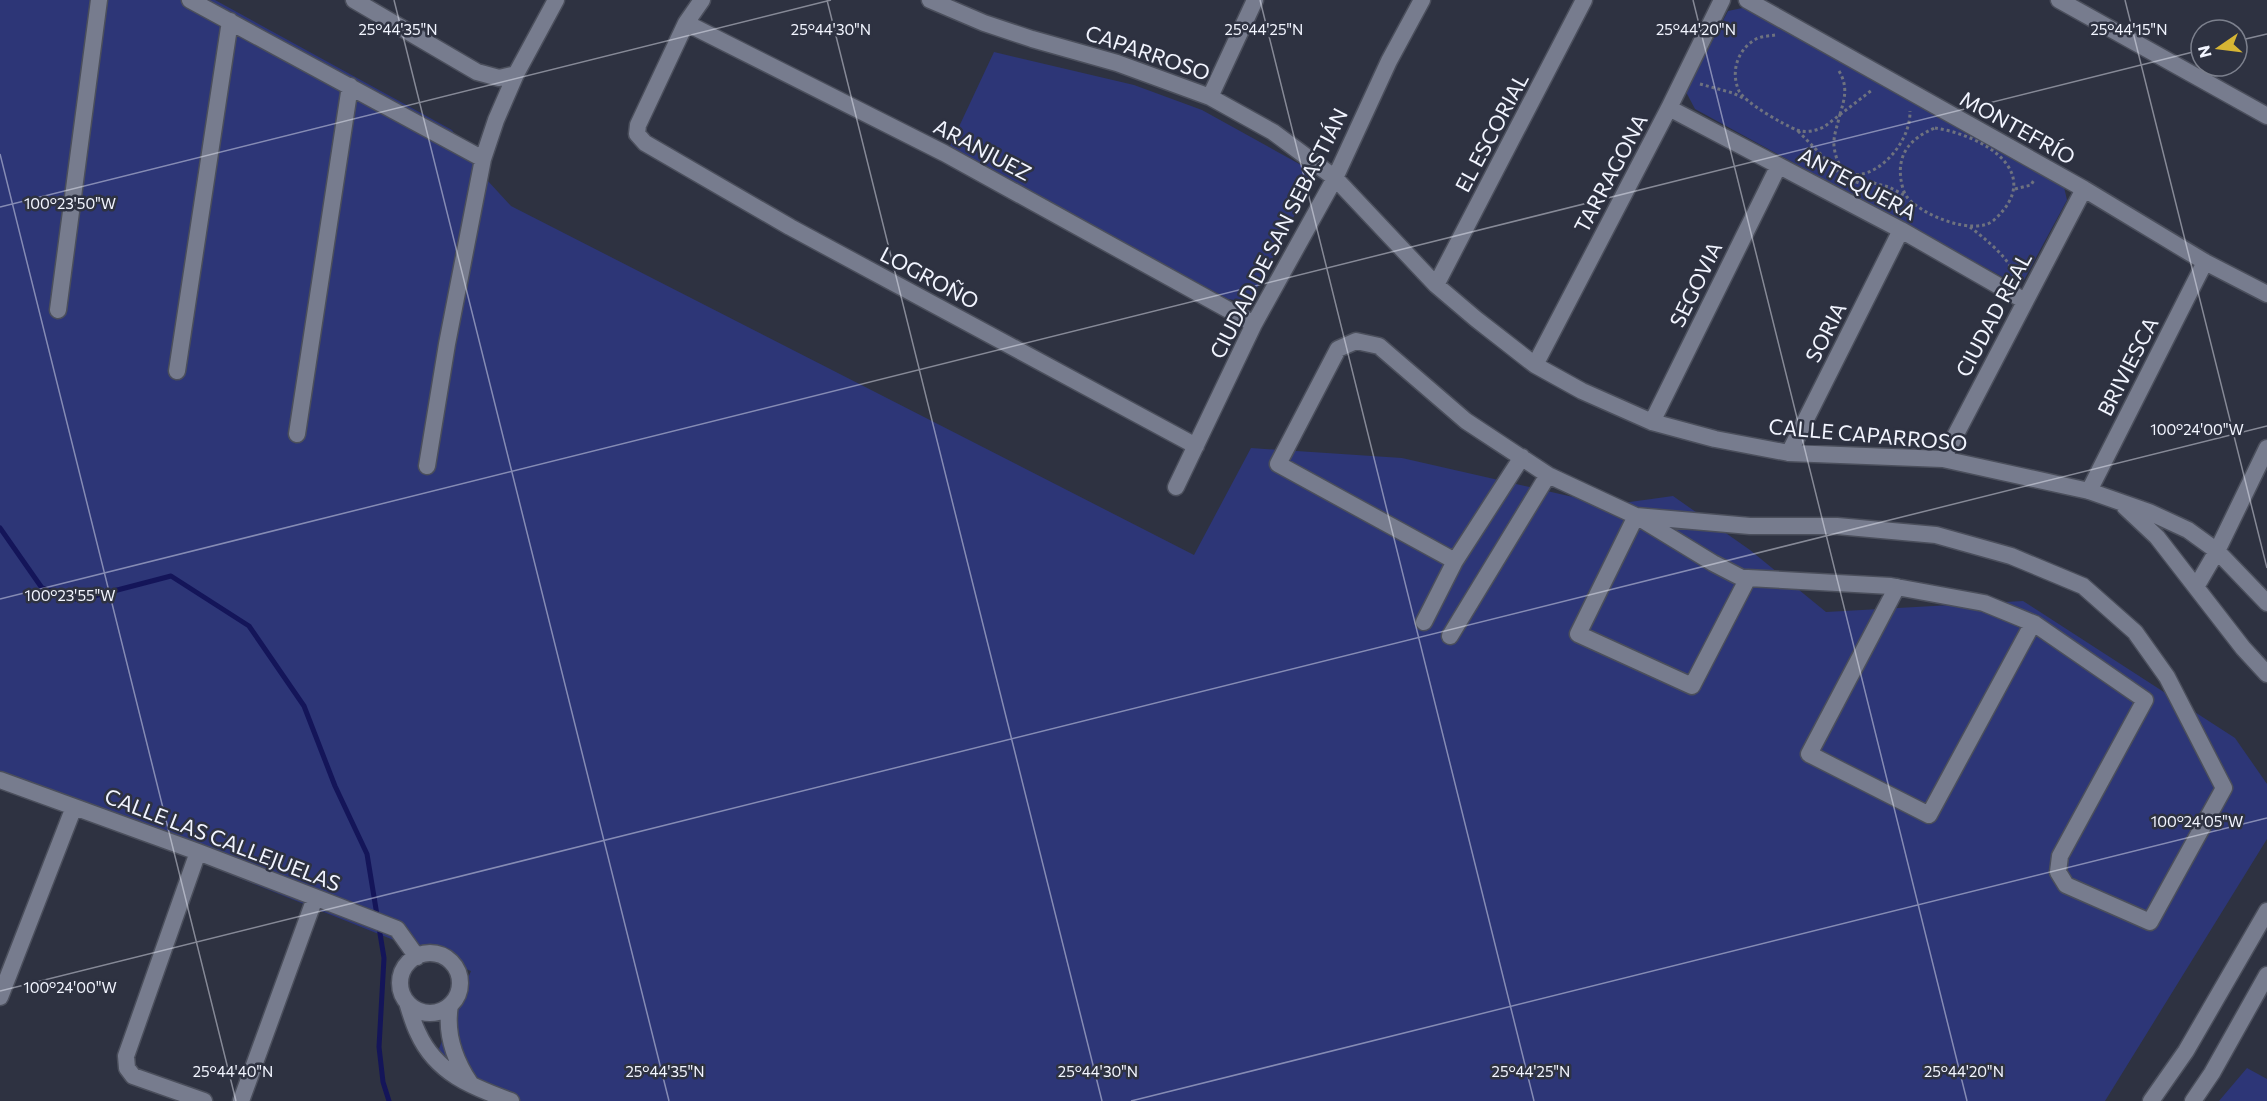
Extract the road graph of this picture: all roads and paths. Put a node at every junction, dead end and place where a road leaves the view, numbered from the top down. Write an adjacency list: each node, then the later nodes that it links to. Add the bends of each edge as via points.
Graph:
1 (99, 0): 39 (street)
2 (190, 0): 13 (street)
3 (354, 0): 17 (street, via 477,72 499,78)
4 (556, 0): 17 (street)
5 (702, 0): 14 (street)
6 (930, 0): 21 (street, CAPARROSO, via 984,23 1118,63)
7 (1255, 0): 21 (street)
8 (1422, 0): 30 (street, CIUDAD DE SAN SEBASTIÁN)
9 (1584, 0): 36 (street, EL ESCORIAL)
10 (1722, 0): 18 (street, TARRAGONA)
11 (1747, 0): 31 (street, MONTEFRÍO)
12 (2059, 0): 26 (street)
13 (230, 21): 19 (street); 42 (street)
14 (686, 23): 40 (street, ARANJUEZ, via 945,153); 45 (street, LOGROÑO, via 638,125 637,134 645,143 790,227)
15 (1784, 39): 22 (path, via 1775,35 1759,37 1746,45 1737,60 1739,92)
16 (1835, 64): 25 (path, via 1845,82)
17 (516, 74): 28 (street)
18 (1680, 85): 22 (path, via 1698,83 1733,93); 24 (street, TARRAGONA)
19 (350, 86): 28 (street); 44 (street)
20 (1878, 88): 25 (path)
21 (1210, 97): 30 (street, CAPARROSO, via 1272,132)
22 (1754, 105): 27 (path)
23 (1910, 105): 25 (path, via 1910,121 1901,144 1891,158 1864,174 1846,172 1839,161 1834,145)
24 (1669, 108): 29 (street, ANTEQUERA); 41 (street, TARRAGONA)
25 (1840, 114): 27 (path, via 1815,131)
26 (2267, 116)
27 (1798, 131): 32 (path, via 1843,177 1889,187)
28 (483, 159): 50 (street)
29 (1778, 167): 34 (street, ANTEQUERA); 43 (street, SEGOVIA)
30 (1335, 178): 36 (street, CALLE CAPARROSO); 40 (street, CIUDAD DE SAN SEBASTIÁN)
31 (2084, 189): 35 (street, MONTEFRÍO); 38 (street, CIUDAD REAL)
32 (1907, 197): 33 (path, via 1930,213); 33 (path, via 1899,169 1902,154 1911,142 1935,128 1977,140 1997,153 2011,171 2015,189 2007,207 1991,222)
33 (1970, 227): 38 (path, via 2013,268)
34 (1900, 230): 38 (street, ANTEQUERA); 47 (street, SORIA)
35 (2205, 262): 37 (street, MONTEFRÍO); 53 (street, BRIVIESCA)
36 (1436, 285): 41 (street, CALLE CAPARROSO)
37 (2267, 294)
38 (2021, 298): 49 (street, CIUDAD REAL)
39 (58, 310)
40 (1254, 324): 45 (street, CIUDAD DE SAN SEBASTIÁN)
41 (1535, 366): 43 (street, CALLE CAPARROSO)
42 (177, 371)
43 (1652, 422): 47 (street, CALLE CAPARROSO)
44 (297, 434)
45 (1196, 446): 52 (street, CIUDAD DE SAN SEBASTIÁN)
46 (2267, 448): 56 (street)
47 (1789, 453): 49 (street, CALLE CAPARROSO)
48 (1522, 457): 51 (street); 57 (street); 57 (street, via 1466,421 1379,346 1356,341 1338,349 1278,464)
49 (1943, 459): 53 (street, CALLE CAPARROSO)
50 (427, 466)
51 (1548, 474): 55 (street); 64 (street)
52 (1176, 487)
53 (2089, 491): 54 (street, CALLE CAPARROSO)
54 (2122, 504): 56 (street, CALLE CAPARROSO, via 2188,530); 60 (street, CALLE CAPARROSO, via 2157,537)
55 (1636, 516): 58 (street, via 1713,563); 58 (street, via 1578,634 1692,686); 63 (street, via 1936,535 2011,555 2083,586 2134,632 2167,676 2224,788 2150,922 2066,885 2058,872 2060,856 2145,700)
56 (2217, 551): 60 (street); 61 (street, CALLE CAPARROSO)
57 (1455, 561): 62 (street)
58 (1749, 578): 59 (street)
59 (1897, 587): 63 (street, via 1984,603); 63 (street, via 1809,754 1929,815)
60 (2196, 587): 65 (street, CALLE CAPARROSO)
61 (2267, 603)
62 (1425, 622)
63 (2033, 622)
64 (1450, 636)
65 (2267, 674)
66 (0, 780): 67 (street, CALLE LAS CALLEJUELAS)
67 (74, 807): 68 (street, CALLE LAS CALLEJUELAS); 73 (street)
68 (198, 852): 69 (street, CALLE LAS CALLEJUELAS); 77 (street, via 126,1056 127,1068 133,1076)
69 (315, 898): 71 (street, CALLE LAS CALLEJUELAS, via 397,929); 78 (street)
70 (2267, 911): 80 (street, via 2186,1051)
71 (417, 957): 74 (street, via 402,974 400,983); 75 (street, via 442,956 456,969 459,988)
72 (2267, 975): 81 (street)
73 (0, 997)
74 (407, 1002): 75 (street, via 423,1012 442,1011); 76 (street, via 428,1050 450,1074)
75 (450, 1005): 76 (street, via 447,1021 451,1045)
76 (472, 1087): 79 (street)
77 (204, 1101)
78 (241, 1101)
79 (510, 1101)
80 (2151, 1101)
81 (2193, 1101)

